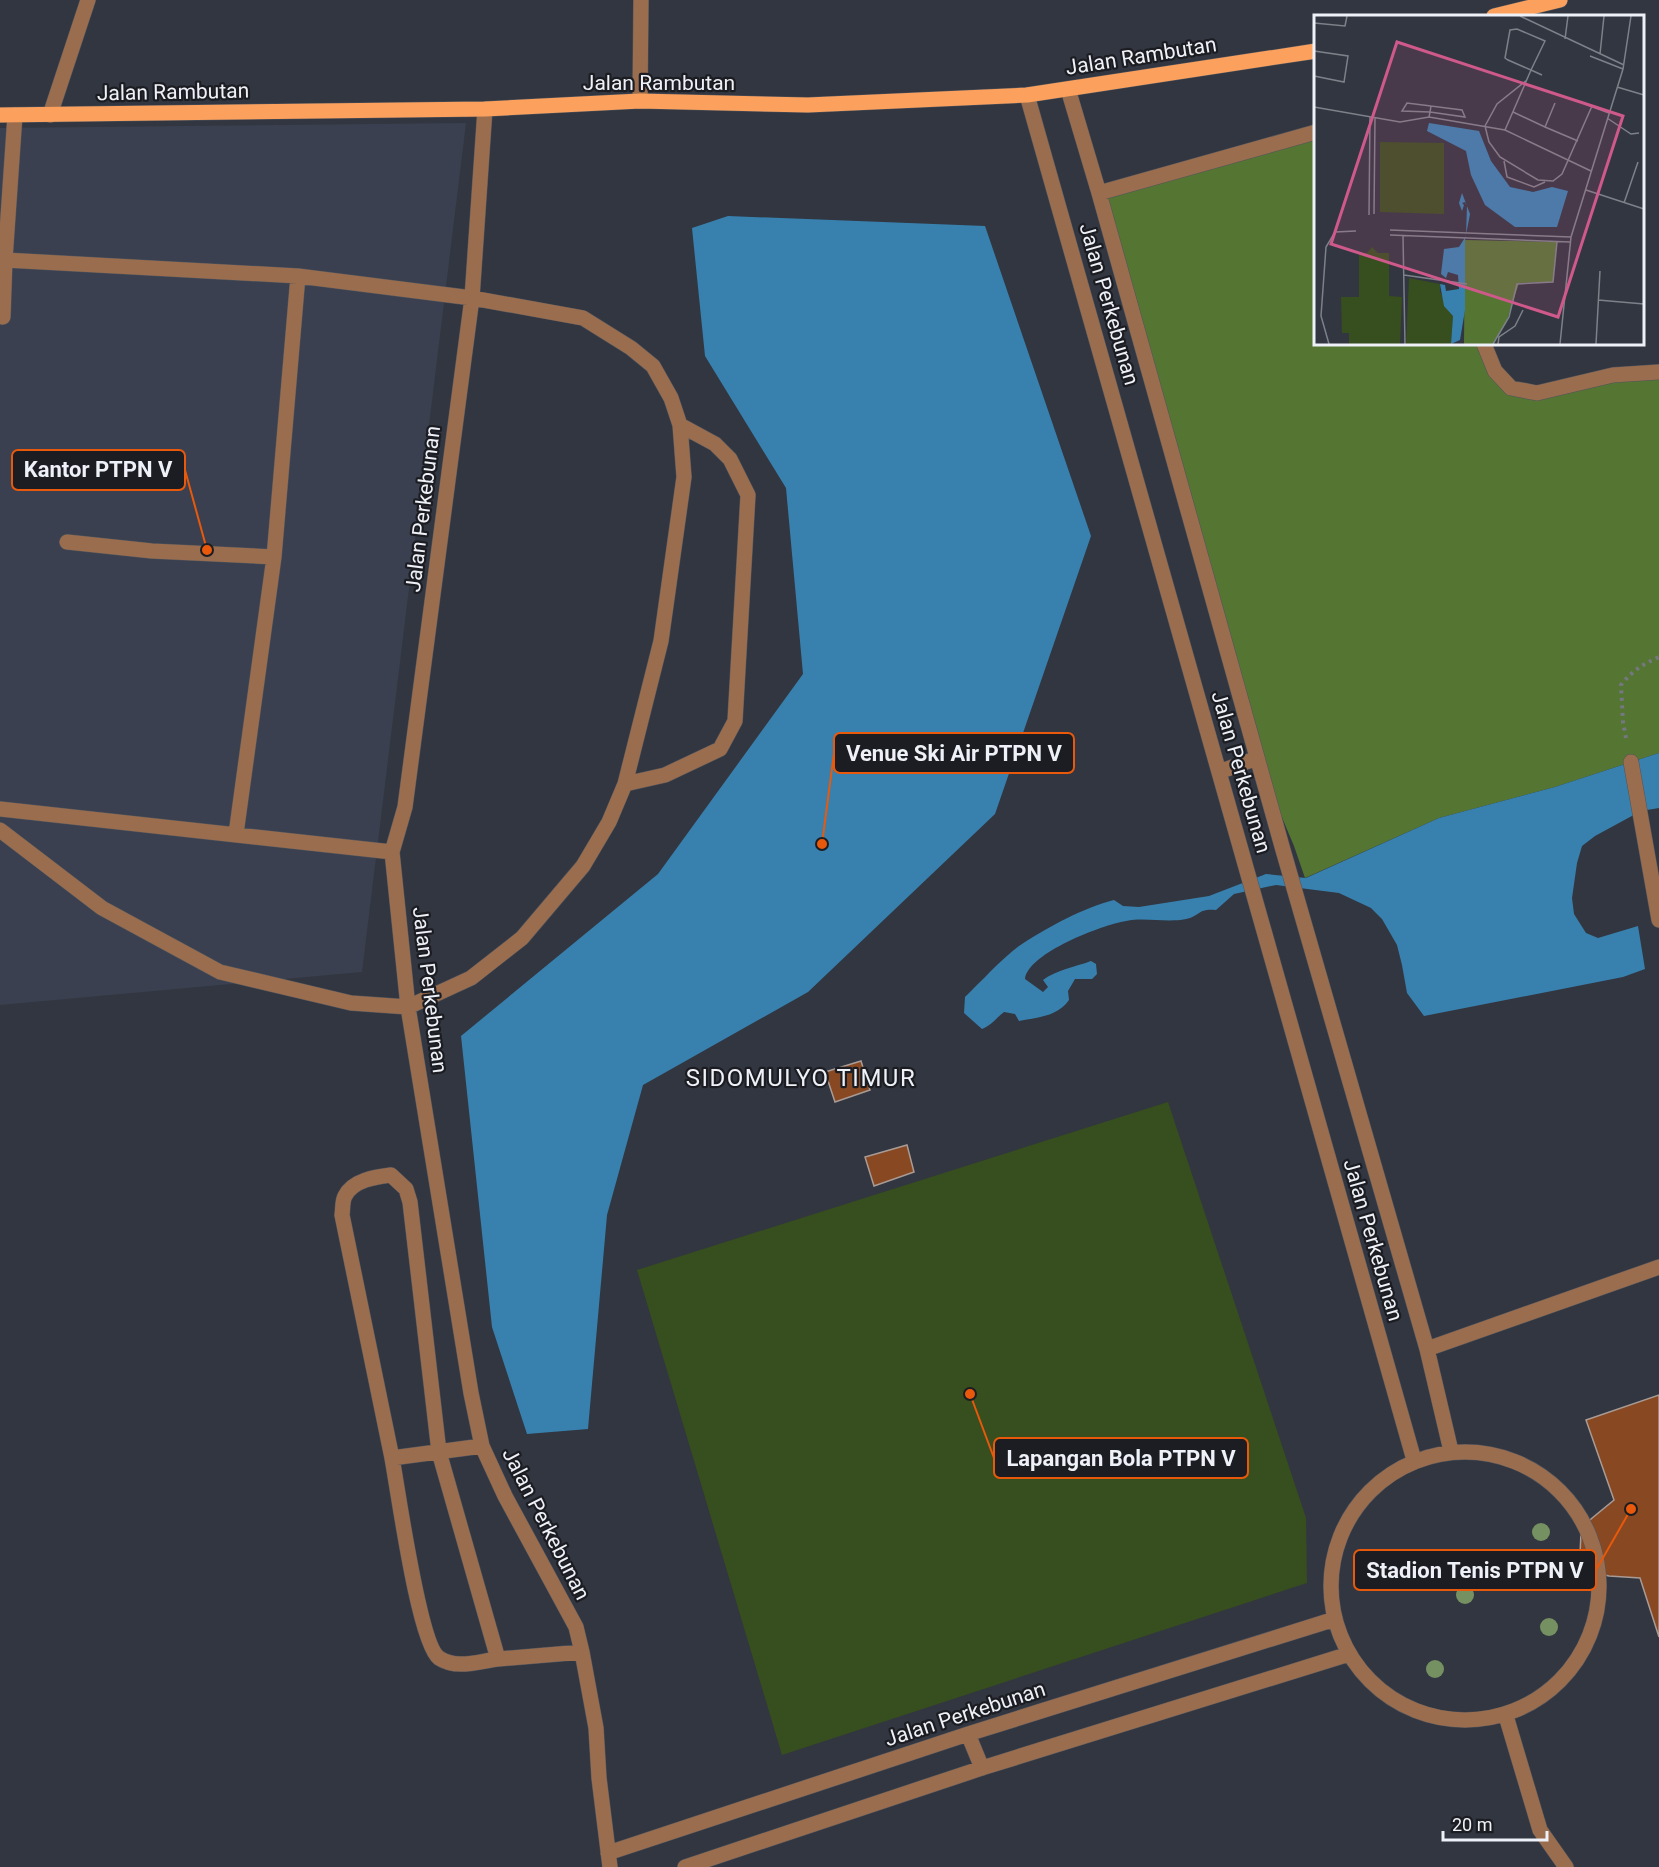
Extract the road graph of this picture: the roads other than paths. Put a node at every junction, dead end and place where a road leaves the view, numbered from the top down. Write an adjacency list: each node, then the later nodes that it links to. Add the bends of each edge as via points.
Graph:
1 (88, 0): 11 (street)
2 (641, 0): 8 (street)
3 (1560, 0): 4 (main road)
4 (1498, 15)
5 (1314, 51): 6 (main road, Jalan Rambutan)
6 (1068, 89): 7 (main road, Jalan Rambutan); 13 (street, Jalan Perkebunan)
7 (1028, 95): 8 (main road, Jalan Rambutan, via 808,105); 25 (street, Jalan Perkebunan)
8 (640, 101): 9 (main road, Jalan Rambutan)
9 (485, 109): 11 (main road, Jalan Rambutan); 16 (street, Jalan Perkebunan)
10 (8, 115): 11 (main road, Jalan Rambutan); 14 (street)
11 (50, 115)
12 (1314, 133): 13 (street)
13 (1099, 193): 23 (street, Jalan Perkebunan)
14 (5, 260): 15 (street); 17 (street)
15 (298, 276): 16 (street); 22 (street)
16 (472, 298): 20 (street, via 583,318 593,324 653,366 671,398); 30 (street, Jalan Perkebunan, via 405,807)
17 (3, 317)
18 (1484, 345): 19 (street, via 1496,371 1511,388 1537,393 1613,375)
19 (1659, 372)
20 (680, 425): 26 (street, via 684,477 661,641); 26 (street, via 715,444 730,459 748,495 735,721 720,749 665,775)
21 (67, 542): 22 (street)
22 (274, 557): 29 (street)
23 (1257, 758): 25 (street); 34 (street, Jalan Perkebunan)
24 (1631, 762): 31 (street)
25 (1219, 772): 39 (street, Jalan Perkebunan)
26 (625, 784): 32 (street, via 609,822 583,866 522,938 471,978)
27 (0, 809): 29 (street)
28 (0, 830): 32 (street, via 102,908 219,972 351,1003)
29 (236, 834): 30 (street)
30 (392, 852): 32 (street, Jalan Perkebunan)
31 (1659, 920)
32 (408, 1007): 35 (street, Jalan Perkebunan)
33 (1659, 1267): 34 (street)
34 (1427, 1349): 36 (street, Jalan Perkebunan)
35 (482, 1446): 37 (street); 41 (street, Jalan Perkebunan, via 576,1628)
36 (1451, 1451): 39 (street); 44 (street, via 1499,1455 1542,1475 1576,1509 1596,1553 1599,1601 1586,1647 1557,1685)
37 (439, 1452): 38 (street); 38 (street, via 410,1202 406,1188 392,1175 358,1183 345,1196 342,1215); 43 (street)
38 (392, 1458): 43 (street, via 412,1575 429,1641 438,1658 457,1665)
39 (1414, 1460): 40 (street, via 1374,1486 1345,1525 1331,1571)
40 (1335, 1619): 42 (street); 45 (street, Jalan Perkebunan)
41 (582, 1652): 43 (street); 47 (street, Jalan Perkebunan, via 596,1728)
42 (1349, 1654): 44 (street, via 1381,1690 1422,1714 1470,1721); 46 (street)
43 (498, 1659)
44 (1506, 1716): 49 (street, via 1540,1830)
45 (968, 1734): 46 (street); 47 (street, Jalan Perkebunan)
46 (982, 1768): 48 (street)
47 (609, 1860)
48 (685, 1867)
49 (1566, 1867)

